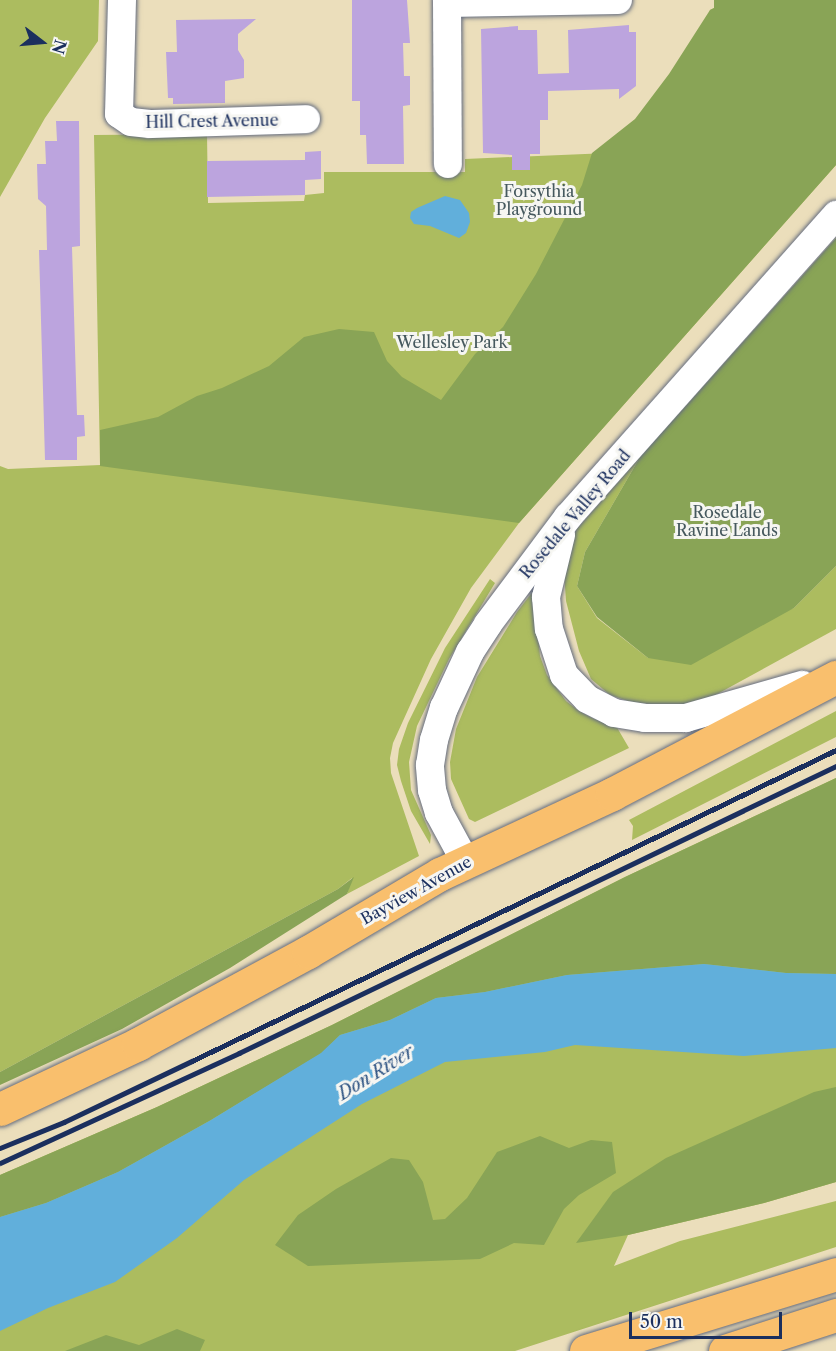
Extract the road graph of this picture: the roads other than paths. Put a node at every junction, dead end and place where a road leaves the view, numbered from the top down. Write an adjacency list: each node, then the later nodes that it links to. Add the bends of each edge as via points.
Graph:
1 (122, 0): 4 (street, Hill Crest Avenue, via 119,114 131,122)
2 (618, 0): 3 (street)
3 (447, 1): 5 (street)
4 (306, 119)
5 (448, 164)
6 (836, 214): 7 (street, Rosedale Valley Road)
7 (568, 517): 8 (street, via 556,549 546,597 549,629 564,675 587,699 614,713 686,718); 9 (street, Rosedale Valley Road, via 470,652 434,740 432,790 439,813)
8 (836, 676): 9 (main road, Bayview Avenue, via 612,794)
9 (465, 861): 10 (main road, Bayview Avenue, via 148,1038)
10 (0, 1109)
11 (836, 1274): 13 (main road)
12 (836, 1316): 14 (main road)
13 (586, 1351)
14 (725, 1351)

